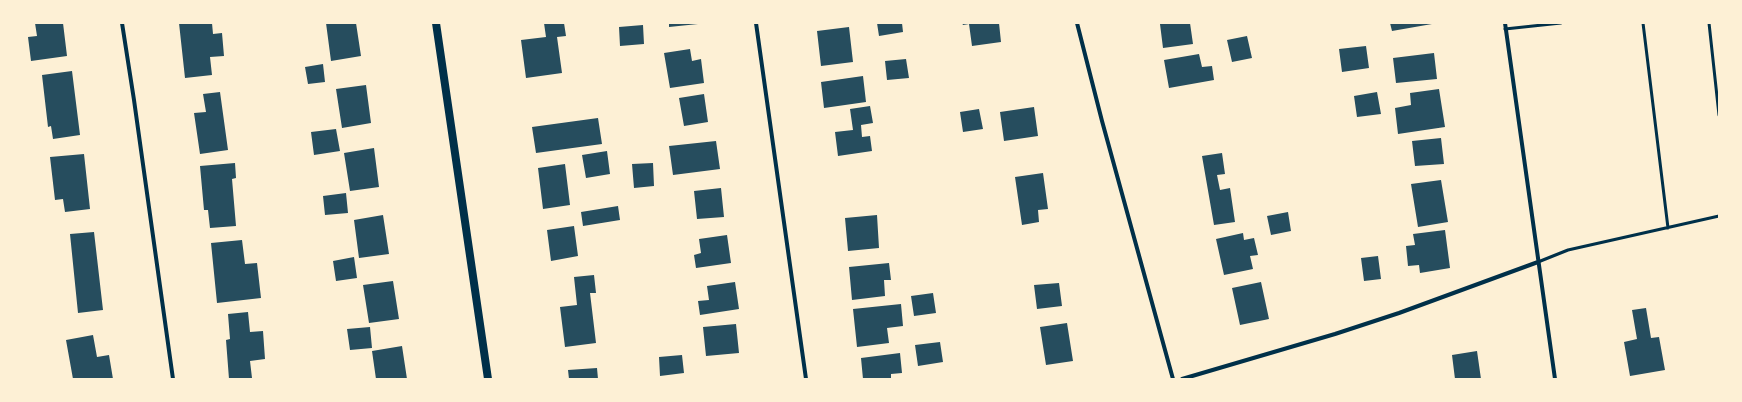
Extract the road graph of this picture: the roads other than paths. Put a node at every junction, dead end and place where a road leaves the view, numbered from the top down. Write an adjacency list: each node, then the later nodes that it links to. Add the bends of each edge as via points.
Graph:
1 (122, 23): 14 (street)
2 (436, 23): 15 (main road)
3 (756, 23): 16 (street)
4 (1077, 23): 17 (street)
5 (1504, 23): 9 (street)
6 (1561, 23): 9 (lane)
7 (1642, 23): 12 (lane)
8 (1709, 23): 10 (lane)
9 (1505, 29): 13 (street)
10 (1719, 115)
11 (1719, 216): 12 (lane)
12 (1668, 228): 13 (lane, via 1568,250)
13 (1538, 262): 18 (street, via 1342,332); 19 (street)
14 (173, 379)
15 (488, 379)
16 (806, 379)
17 (1173, 379)
18 (1182, 379)
19 (1555, 379)

